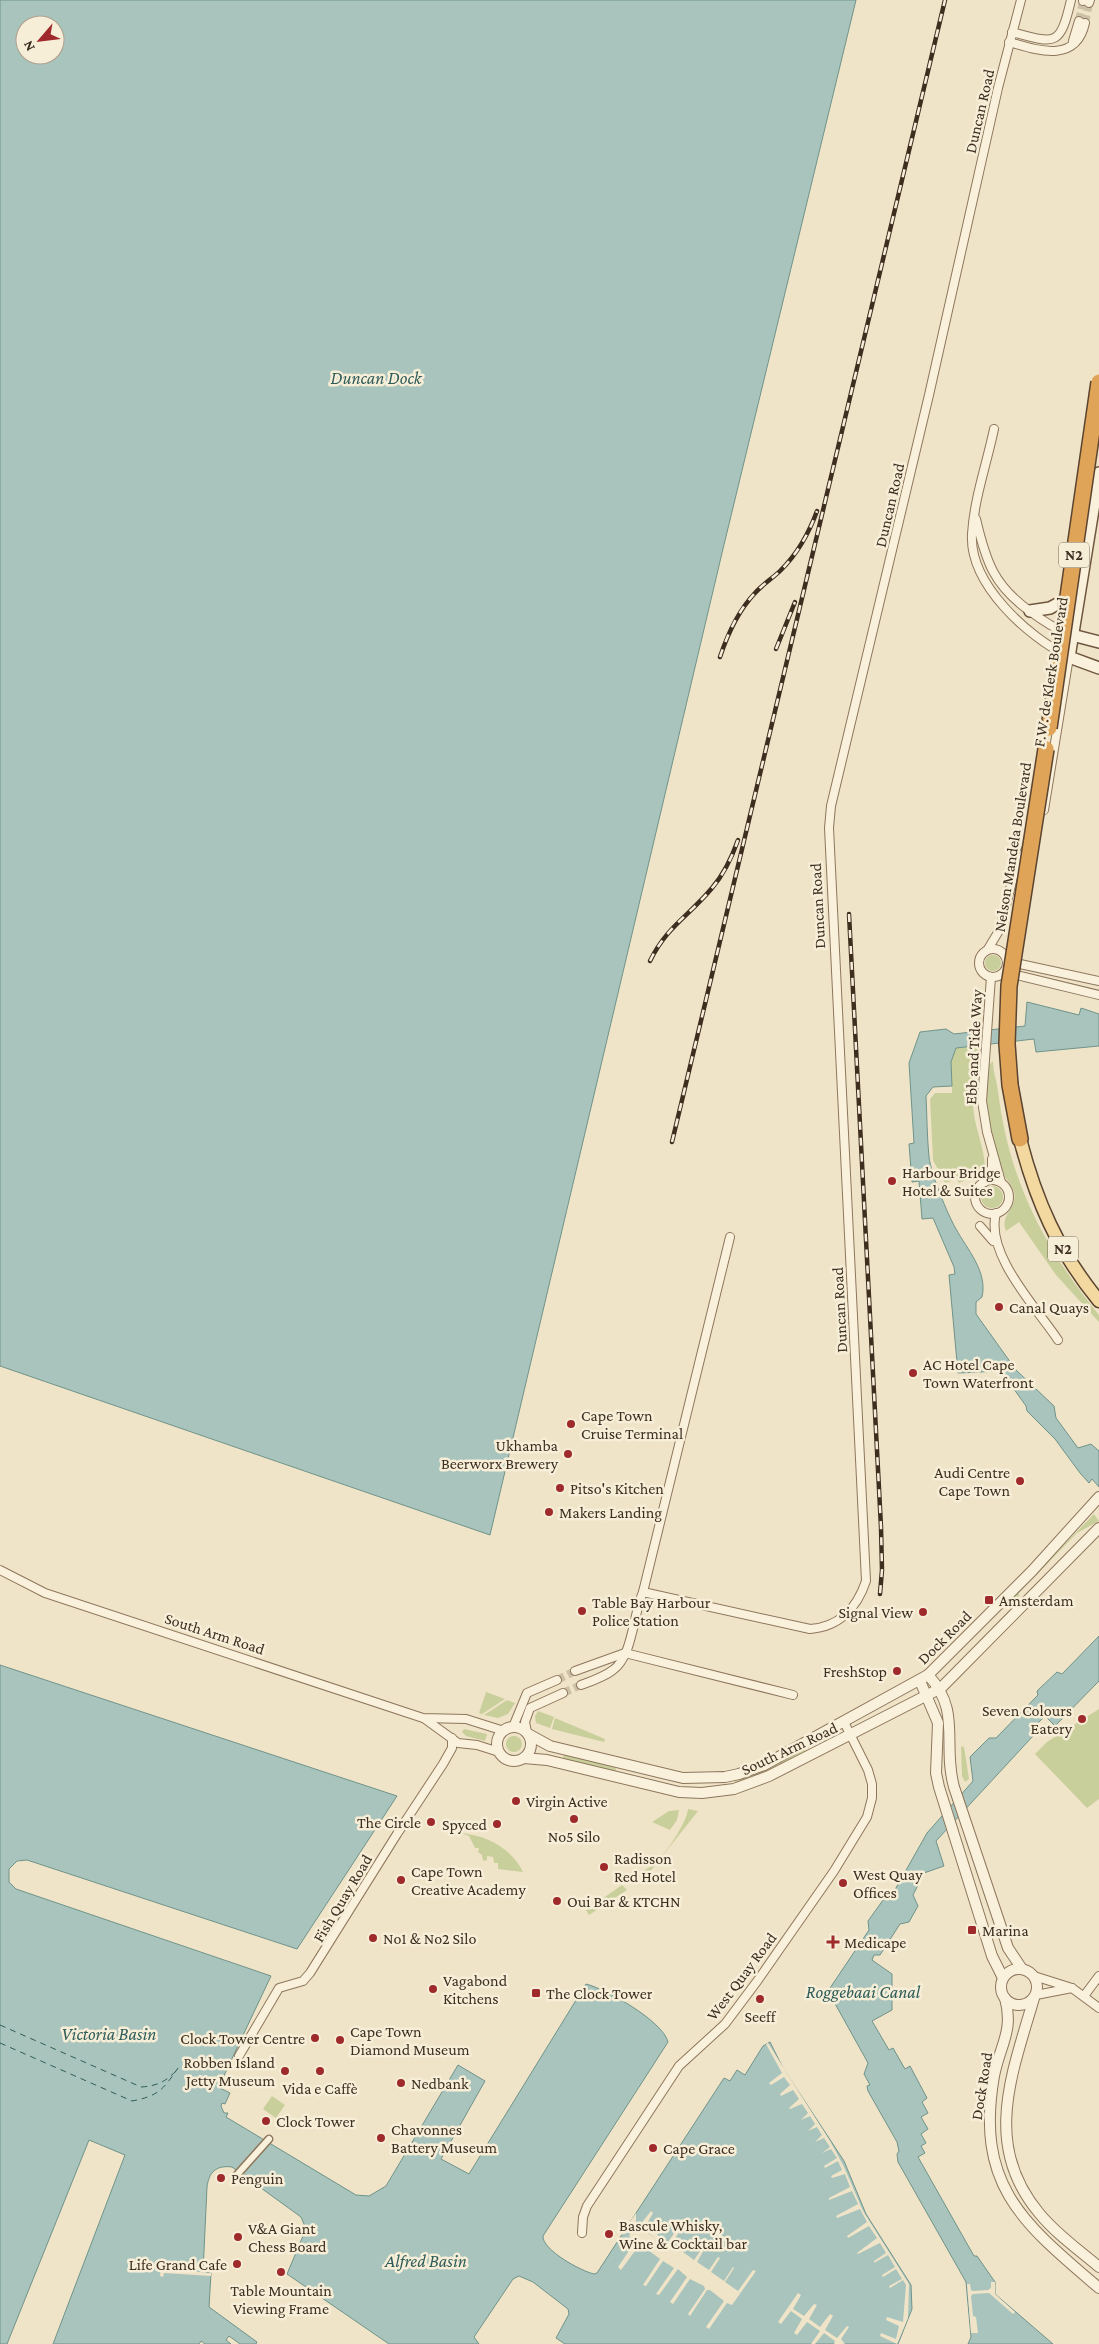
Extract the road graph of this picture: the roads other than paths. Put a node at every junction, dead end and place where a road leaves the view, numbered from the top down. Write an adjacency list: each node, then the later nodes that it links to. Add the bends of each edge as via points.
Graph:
1 (1020, 0): 4 (street, Duncan Road)
2 (1072, 0): 4 (street, via 1064,30 1055,38 1041,40)
3 (1082, 22): 5 (street, via 1072,44 1063,50 1053,52)
4 (1012, 32): 5 (street, Duncan Road)
5 (1010, 42): 37 (street, Duncan Road, via 828,828 866,1581 860,1597 847,1614 826,1626 810,1629)
6 (1099, 382): 23 (highway, Nelson Mandela Boulevard / N2, bridge, via 1009,986 1007,1052)
7 (994, 429): 9 (street)
8 (1099, 473): 10 (main road, F.W. de Klerk Boulevard)
9 (975, 514): 11 (street, via 982,546 995,576 1010,597); 14 (street, via 973,550 990,588 1002,605 1036,636 1050,648)
10 (1080, 589): 11 (main road, via 1056,606); 12 (main road, F.W. de Klerk Boulevard)
11 (1030, 611): 12 (street)
12 (1072, 636): 13 (main road); 14 (main road, F.W. de Klerk Boulevard)
13 (1099, 642)
14 (1069, 657): 15 (main road); 16 (street, F.W. de Klerk Boulevard, via 1038,830 1013,877)
15 (1099, 668)
16 (1000, 929): 17 (street, F.W. de Klerk Boulevard); 18 (street, F.W. de Klerk Boulevard)
17 (988, 949): 18 (street); 20 (street, via 978,963 981,971)
18 (1002, 953): 19 (street, via 1007,963); 21 (street, via 1020,964)
19 (1004, 972): 20 (street); 22 (street)
20 (991, 977): 24 (street, Ebb and Tide Way, via 982,1101)
21 (1099, 981)
22 (1099, 995)
23 (1020, 1139): 32 (main road, Nelson Mandela Boulevard / N2, via 1040,1205 1073,1267)
24 (991, 1147): 25 (street, Ebb and Tide Way, via 992,1167); 26 (street, Ebb and Tide Way)
25 (985, 1182): 26 (street); 27 (street, via 976,1194)
26 (1001, 1182): 28 (street, via 1008,1191 1008,1202 1005,1208)
27 (980, 1208): 28 (street); 29 (street)
28 (994, 1213): 29 (street); 31 (street, via 993,1230)
29 (980, 1226): 31 (street)
30 (730, 1237): 37 (street)
31 (998, 1248): 33 (street, via 1005,1264)
32 (1095, 1296)
33 (1058, 1340)
34 (1099, 1497): 40 (street, Dock Road, via 1032,1571)
35 (1099, 1528): 43 (street, Dock Road)
36 (0, 1570): 47 (street, South Arm Road, via 45,1593)
37 (644, 1592): 38 (street, via 638,1602)
38 (625, 1653): 39 (street); 42 (street, via 615,1669); 45 (street)
39 (575, 1672)
40 (924, 1678): 43 (street); 46 (street, Dock Road); 49 (street, South Arm Road)
41 (557, 1680): 50 (street, via 527,1693)
42 (581, 1685)
43 (940, 1688): 46 (street, South Arm Road); 56 (street, via 950,1725 949,1766 954,1787 1008,1948)
44 (563, 1693): 51 (street, via 530,1708 525,1722)
45 (793, 1695)
46 (926, 1696): 52 (street, South Arm Road); 59 (street, Dock Road, via 938,1722 936,1773 944,1804 992,1956)
47 (423, 1718): 48 (street, South Arm Road); 53 (street, South Arm Road)
48 (456, 1720): 50 (street, South Arm Road, via 466,1719); 53 (street, Fish Quay Road, via 450,1727)
49 (844, 1722): 51 (street, South Arm Road, via 756,1768 739,1774 701,1779 666,1776 550,1746); 52 (street, West Quay Road)
50 (509, 1729): 51 (street); 54 (street, via 498,1740)
51 (527, 1733): 55 (street, via 531,1739 530,1749)
52 (851, 1736): 55 (street, South Arm Road, via 769,1776 734,1789 702,1793 659,1789 547,1760); 68 (street, West Quay Road, via 872,1784 872,1798 866,1816 834,1871 731,2017 679,2066 587,2206)
53 (451, 1737): 54 (street, South Arm Road, via 458,1743); 65 (street, Fish Quay Road, via 452,1748 443,1764 330,1945 303,1981 279,1988)
54 (499, 1752): 55 (street, via 510,1761)
55 (524, 1758)
56 (1022, 1969): 57 (street); 59 (street, via 1011,1970)
57 (1034, 1976): 60 (street); 62 (street, via 1037,1982)
58 (1099, 1976): 61 (street)
59 (1003, 1978): 63 (street, via 1001,1989)
60 (1072, 1988): 61 (street); 62 (street)
61 (1084, 1996): 64 (street)
62 (1035, 1997): 63 (street, via 1023,2005 1016,2005); 69 (street, Dock Road, via 1007,2096 1005,2122 1010,2156 1018,2180 1038,2212)
63 (1005, 1998): 70 (street, Dock Road, via 1009,2020 990,2107 992,2149 999,2175 1031,2228)
64 (1098, 2004)
65 (239, 2056)
66 (269, 2139): 67 (street)
67 (235, 2177)
68 (582, 2233)
69 (1099, 2268)
70 (1099, 2288)

